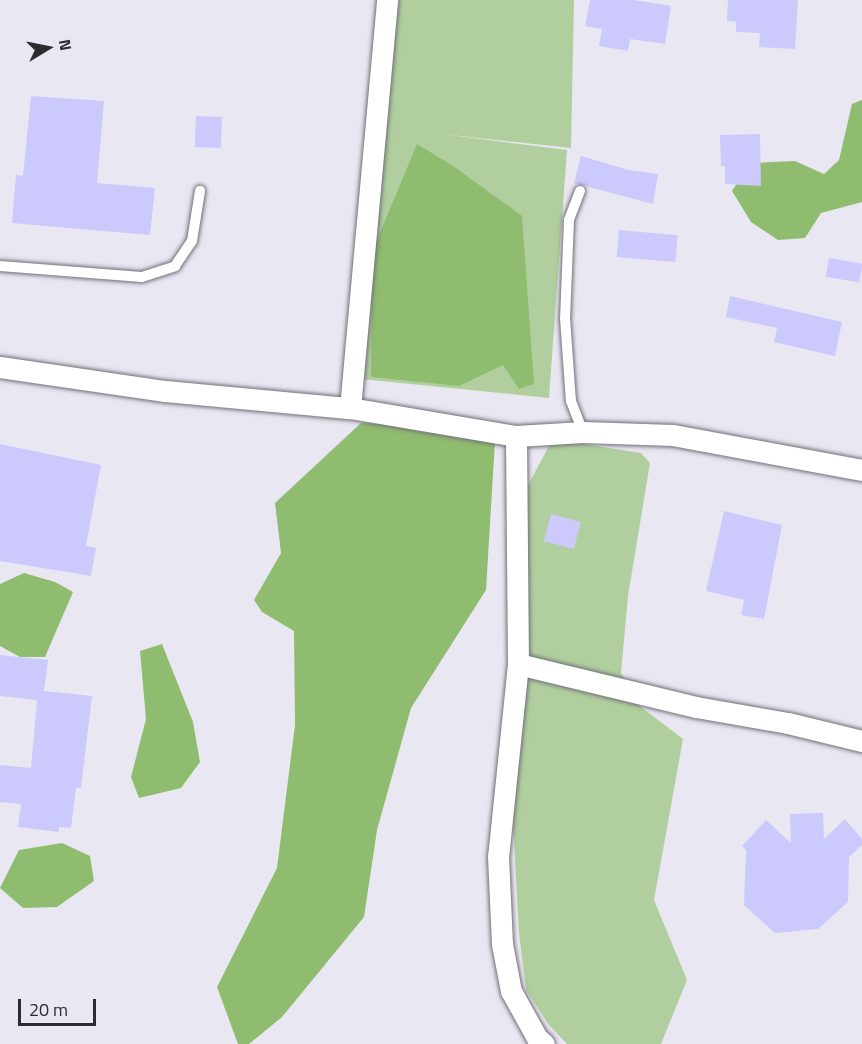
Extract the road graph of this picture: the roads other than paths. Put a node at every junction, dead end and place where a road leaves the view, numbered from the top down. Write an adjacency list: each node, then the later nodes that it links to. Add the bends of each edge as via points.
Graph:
1 (387, 0): 6 (street)
2 (200, 191): 4 (lane, via 192,241 175,266 142,277)
3 (580, 191): 7 (lane, via 569,220 565,318 570,401)
4 (0, 266)
5 (0, 368): 6 (street, via 165,391)
6 (350, 408): 8 (street)
7 (583, 432): 8 (street); 9 (street, via 673,435)
8 (516, 436): 10 (street)
9 (862, 470)
10 (518, 664): 11 (street, via 696,707); 12 (street, via 498,856 502,944 511,991)
11 (862, 741)
12 (544, 1044)

